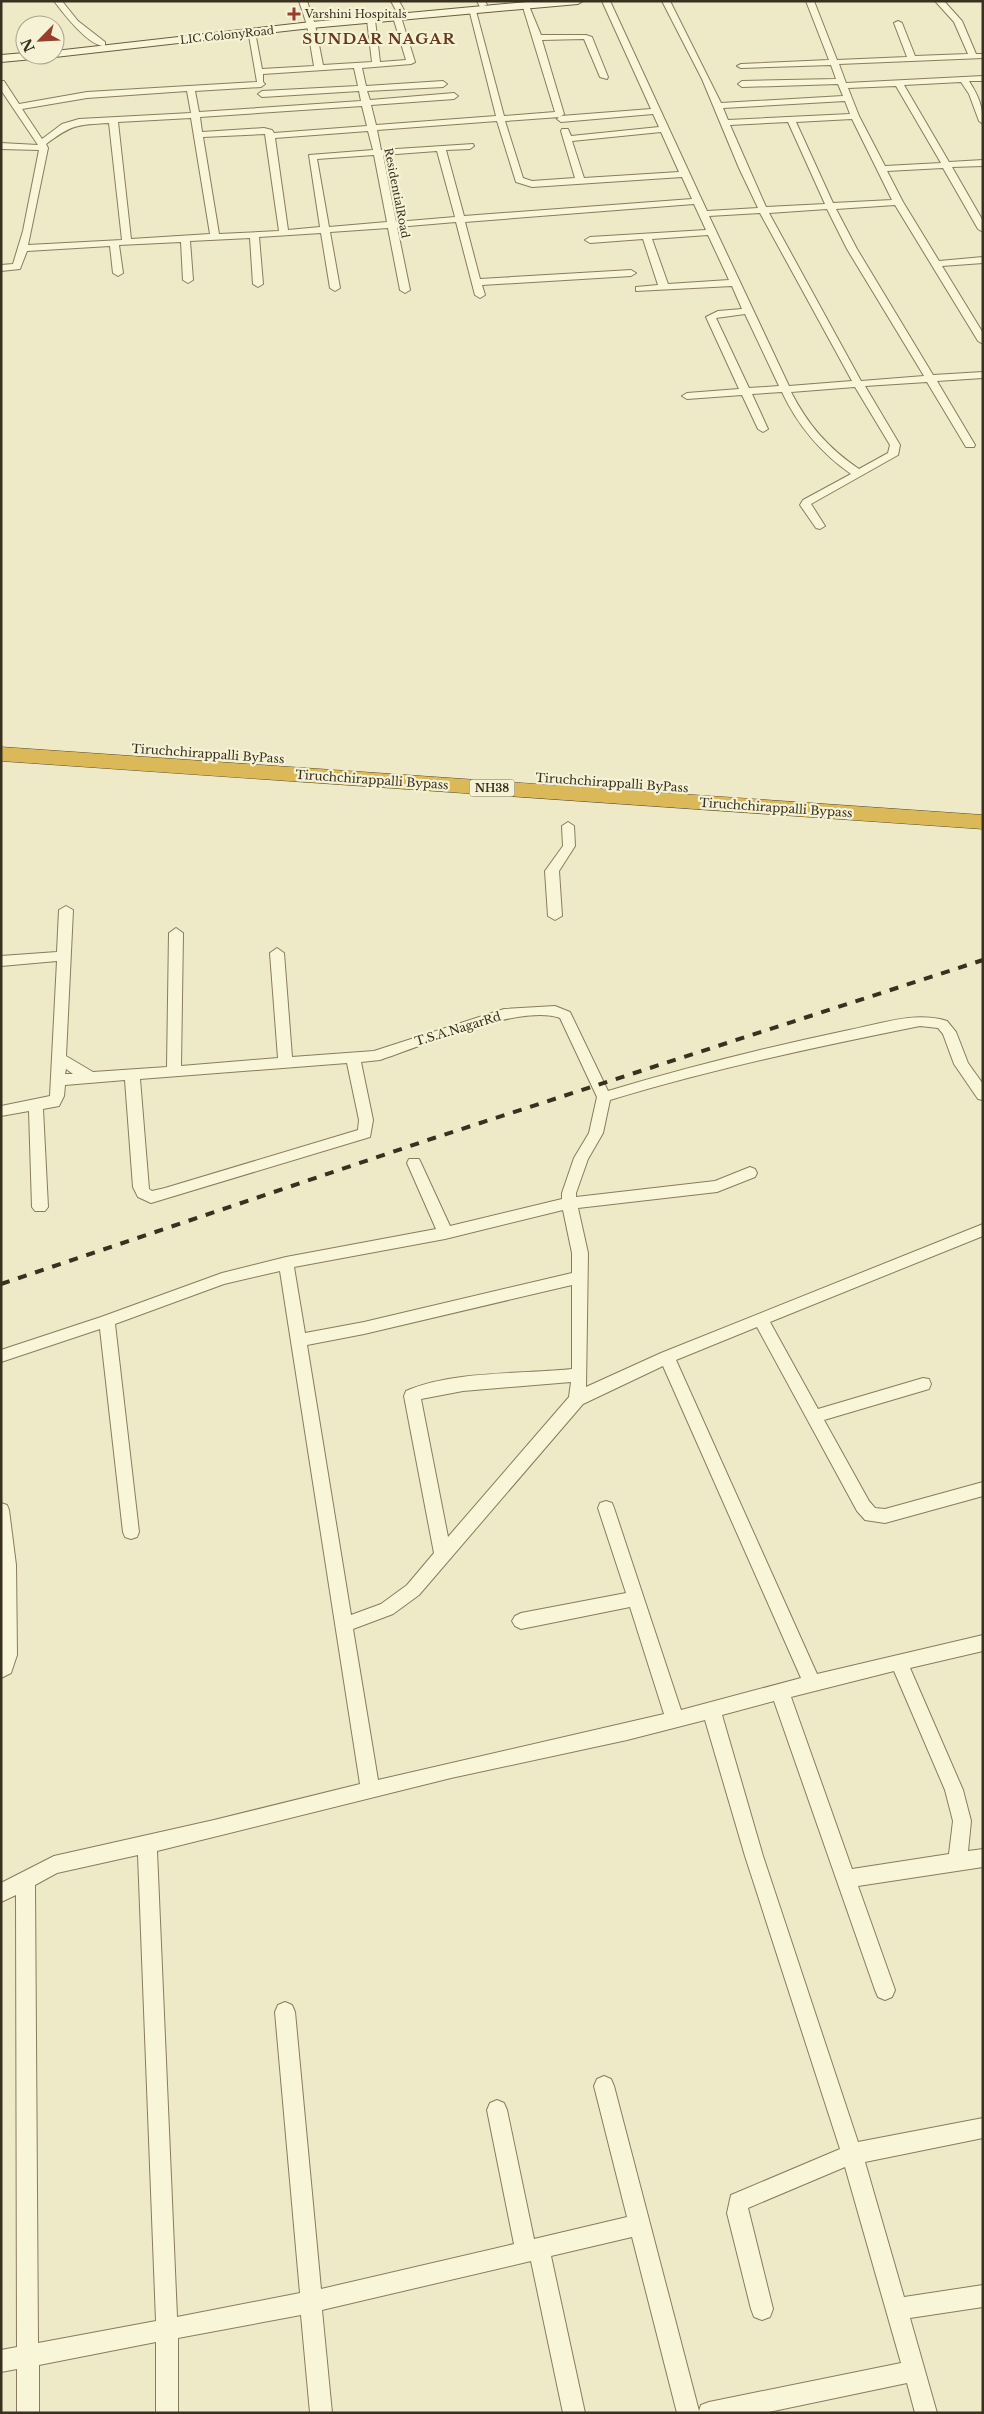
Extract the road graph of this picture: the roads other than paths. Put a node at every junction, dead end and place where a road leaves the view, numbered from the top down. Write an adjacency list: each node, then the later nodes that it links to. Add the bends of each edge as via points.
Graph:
1 (58, 1): 17 (street, via 75,23)
2 (303, 1): 13 (street)
3 (578, 1): 9 (main road, LIC ColonyRoad)
4 (606, 1): 50 (street)
5 (666, 1): 48 (street)
6 (810, 1): 27 (street)
7 (939, 1): 22 (street, via 958,21)
8 (482, 3): 9 (main road, LIC ColonyRoad); 10 (main road, LIC ColonyRoad)
9 (528, 4): 11 (main road, LIC ColonyRoad); 16 (street)
10 (398, 10): 11 (main road, LIC ColonyRoad); 12 (main road, LIC ColonyRoad); 13 (main road, LIC ColonyRoad); 28 (street, via 411,62)
11 (472, 11): 55 (street)
12 (371, 20): 13 (main road, LIC ColonyRoad); 28 (street)
13 (310, 23): 15 (main road, LIC ColonyRoad); 17 (main road, LIC ColonyRoad); 31 (street)
14 (898, 23): 26 (street)
15 (251, 32): 17 (main road, LIC ColonyRoad); 32 (street)
16 (537, 38): 33 (street, via 586,37); 53 (street)
17 (103, 46): 18 (main road, LIC ColonyRoad); 19 (main road, LIC ColonyRoad)
18 (65, 48)
19 (65, 52)
20 (15, 53): 21 (main road)
21 (1, 54)
22 (973, 56): 23 (street); 26 (street)
23 (983, 56)
24 (15, 58): 25 (main road)
25 (1, 59)
26 (912, 59): 27 (street)
27 (833, 61): 30 (street); 37 (street)
28 (376, 64): 29 (street)
29 (357, 65): 31 (street); 42 (street, ResidentialRoad)
30 (741, 66)
31 (319, 68): 32 (street)
32 (258, 72): 39 (street)
33 (604, 77)
34 (983, 78): 35 (street)
35 (963, 79): 38 (street); 58 (street)
36 (1, 83): 49 (street)
37 (842, 83): 38 (street); 41 (street); 46 (street)
38 (899, 83): 71 (street)
39 (261, 84): 43 (street); 44 (street)
40 (443, 84): 42 (street)
41 (742, 84)
42 (363, 88): 44 (street); 47 (street, ResidentialRoad)
43 (192, 89): 49 (street, via 87,95); 52 (street)
44 (262, 94): 51 (street)
45 (454, 96): 47 (street)
46 (848, 98): 48 (street); 54 (street)
47 (366, 102): 51 (street); 60 (street, ResidentialRoad)
48 (718, 106): 59 (street)
49 (20, 108): 65 (street)
50 (656, 110): 53 (street); 61 (street)
51 (266, 112): 52 (street)
52 (196, 115): 56 (street); 62 (street)
53 (561, 116): 55 (street); 64 (street)
54 (855, 116): 57 (street); 72 (street)
55 (500, 118): 60 (street); 74 (street, via 519,180 532,184)
56 (113, 120): 65 (street, via 65,126); 92 (street)
57 (790, 120): 59 (street); 77 (street)
58 (983, 121)
59 (725, 124): 78 (street)
60 (371, 126): 63 (street); 69 (street, ResidentialRoad)
61 (662, 128): 64 (street); 73 (street)
62 (200, 135): 63 (street, via 264,131); 87 (street)
63 (270, 136): 85 (street)
64 (568, 139): 74 (street)
65 (43, 145): 66 (street); 93 (street)
66 (1, 146)
67 (470, 146): 68 (street)
68 (441, 148): 69 (street); 80 (street)
69 (378, 153): 81 (street, ResidentialRoad); 82 (street, via 312,157)
70 (983, 163): 71 (street)
71 (946, 165): 72 (street); 83 (street)
72 (882, 169): 76 (street)
73 (686, 174): 74 (street); 75 (street)
74 (580, 180)
75 (699, 201): 79 (street); 80 (street)
76 (898, 202): 77 (street); 95 (street)
77 (830, 206): 78 (street); 111 (street)
78 (763, 210): 79 (street); 112 (street)
79 (704, 214): 84 (street)
80 (460, 218): 81 (street); 100 (street)
81 (392, 224): 82 (street); 106 (street, ResidentialRoad)
82 (325, 229): 85 (street); 103 (street)
83 (983, 229)
84 (712, 232): 88 (street); 101 (street)
85 (284, 233): 86 (street)
86 (254, 234): 87 (street); 102 (street)
87 (215, 236): 89 (street)
88 (646, 236): 90 (street); 104 (street)
89 (185, 238): 92 (street); 99 (street)
90 (590, 240)
91 (114, 242): 92 (street); 93 (street); 97 (street)
92 (127, 242)
93 (23, 248): 96 (street, via 17,267)
94 (983, 260): 95 (street)
95 (934, 264): 109 (street)
96 (1, 268)
97 (118, 273)
98 (631, 273): 100 (street)
99 (188, 280)
100 (476, 282): 107 (street)
101 (734, 283): 104 (street); 108 (street)
102 (258, 284)
103 (335, 288)
104 (664, 288): 105 (street)
105 (639, 289)
106 (405, 290)
107 (480, 295)
108 (748, 311): 113 (street); 114 (street, via 712,317)
109 (983, 341)
110 (983, 375): 111 (street)
111 (929, 379): 112 (street); 117 (street)
112 (857, 384): 113 (street); 118 (street, via 895,445 893,455)
113 (786, 389): 114 (street); 118 (street, via 809,433 829,453)
114 (747, 392): 115 (street); 116 (street)
115 (687, 396)
116 (763, 429)
117 (970, 445)
118 (858, 474): 119 (street, via 807,502 805,505)
119 (820, 526)
120 (1, 740): 122 (highway, Tiruchchirappalli ByPass / NH38)
121 (1, 754): 123 (highway, Tiruchchirappalli Bypass / NH38)
122 (983, 807)
123 (983, 822)
124 (568, 826): 126 (street, via 569,846 552,871)
125 (66, 910): 129 (street)
126 (555, 916)
127 (176, 932): 134 (street)
128 (277, 953): 133 (street)
129 (65, 956): 130 (street); 132 (street)
130 (1, 961)
131 (353, 1057): 133 (street, T.S.A.NagarRd); 135 (street, via 366,1120 365,1133 151,1197 143,1194 140,1187); 139 (street, T.S.A.NagarRd, via 375,1056 504,1014 555,1011 565,1015)
132 (59, 1058): 136 (street); 137 (street)
133 (285, 1062): 134 (street, T.S.A.NagarRd)
134 (174, 1070): 135 (street, T.S.A.NagarRd)
135 (132, 1073): 136 (street, T.S.A.NagarRd)
136 (90, 1078): 137 (street, T.S.A.NagarRd)
137 (58, 1080): 140 (street, via 54,1102)
138 (983, 1095): 139 (street, via 962,1064 946,1028 942,1024 920,1021 783,1049)
139 (604, 1097): 144 (street, via 596,1133 581,1158 569,1192)
140 (36, 1105): 141 (street); 145 (street)
141 (1, 1111)
142 (414, 1163): 147 (street)
143 (750, 1173): 144 (street, via 717,1186)
144 (569, 1203): 147 (street); 149 (street, via 580,1253)
145 (40, 1207)
146 (983, 1230): 150 (street)
147 (445, 1232): 148 (street)
148 (286, 1263): 151 (street, via 222,1279); 152 (street)
149 (579, 1276): 152 (street, via 364,1328); 155 (street)
150 (761, 1320): 154 (street); 158 (street)
151 (107, 1322): 153 (street); 162 (street)
152 (299, 1340): 167 (street)
153 (1, 1356)
154 (667, 1357): 157 (street); 171 (street)
155 (579, 1375): 157 (street); 163 (street, via 441,1388 416,1392 412,1396)
156 (923, 1384): 158 (street)
157 (577, 1399): 163 (street)
158 (814, 1417): 159 (street, via 871,1515 885,1516)
159 (983, 1489)
160 (606, 1508): 165 (street)
161 (1, 1510): 164 (street)
162 (131, 1532)
163 (443, 1555): 167 (street, via 399,1602)
164 (4, 1566): 170 (street, via 8,1655)
165 (636, 1598): 166 (street); 174 (street)
166 (520, 1622)
167 (344, 1625): 175 (street)
168 (983, 1643): 169 (street)
169 (899, 1662): 171 (street); 178 (street, via 954,1790 962,1821)
170 (1, 1670)
171 (812, 1683): 172 (street)
172 (780, 1692): 173 (street); 179 (street)
173 (711, 1710): 174 (street); 187 (street, via 757,1865)
174 (675, 1720): 175 (street)
175 (370, 1790): 176 (street)
176 (147, 1844): 180 (street, via 54,1865); 194 (street)
177 (983, 1858): 178 (street)
178 (957, 1862): 179 (street)
179 (846, 1879): 182 (street)
180 (24, 1881): 181 (street); 195 (street)
181 (1, 1893)
182 (885, 1990)
183 (285, 2012): 191 (street)
184 (604, 2086): 188 (street)
185 (497, 2110): 189 (street)
186 (983, 2128): 187 (street)
187 (852, 2154): 192 (street, via 738,2202 737,2213); 193 (street)
188 (639, 2225): 189 (street); 202 (street)
189 (533, 2249): 191 (street); 201 (street)
190 (983, 2296): 193 (street)
191 (311, 2302): 194 (street); 200 (street)
192 (762, 2309)
193 (897, 2309): 197 (street)
194 (167, 2329): 195 (street); 199 (street)
195 (28, 2356): 196 (street); 198 (street)
196 (1, 2361)
197 (914, 2371): 203 (street); 204 (street)
198 (28, 2413)
199 (167, 2413)
200 (321, 2413)
201 (574, 2413)
202 (688, 2413)
203 (709, 2413)
204 (926, 2413)

